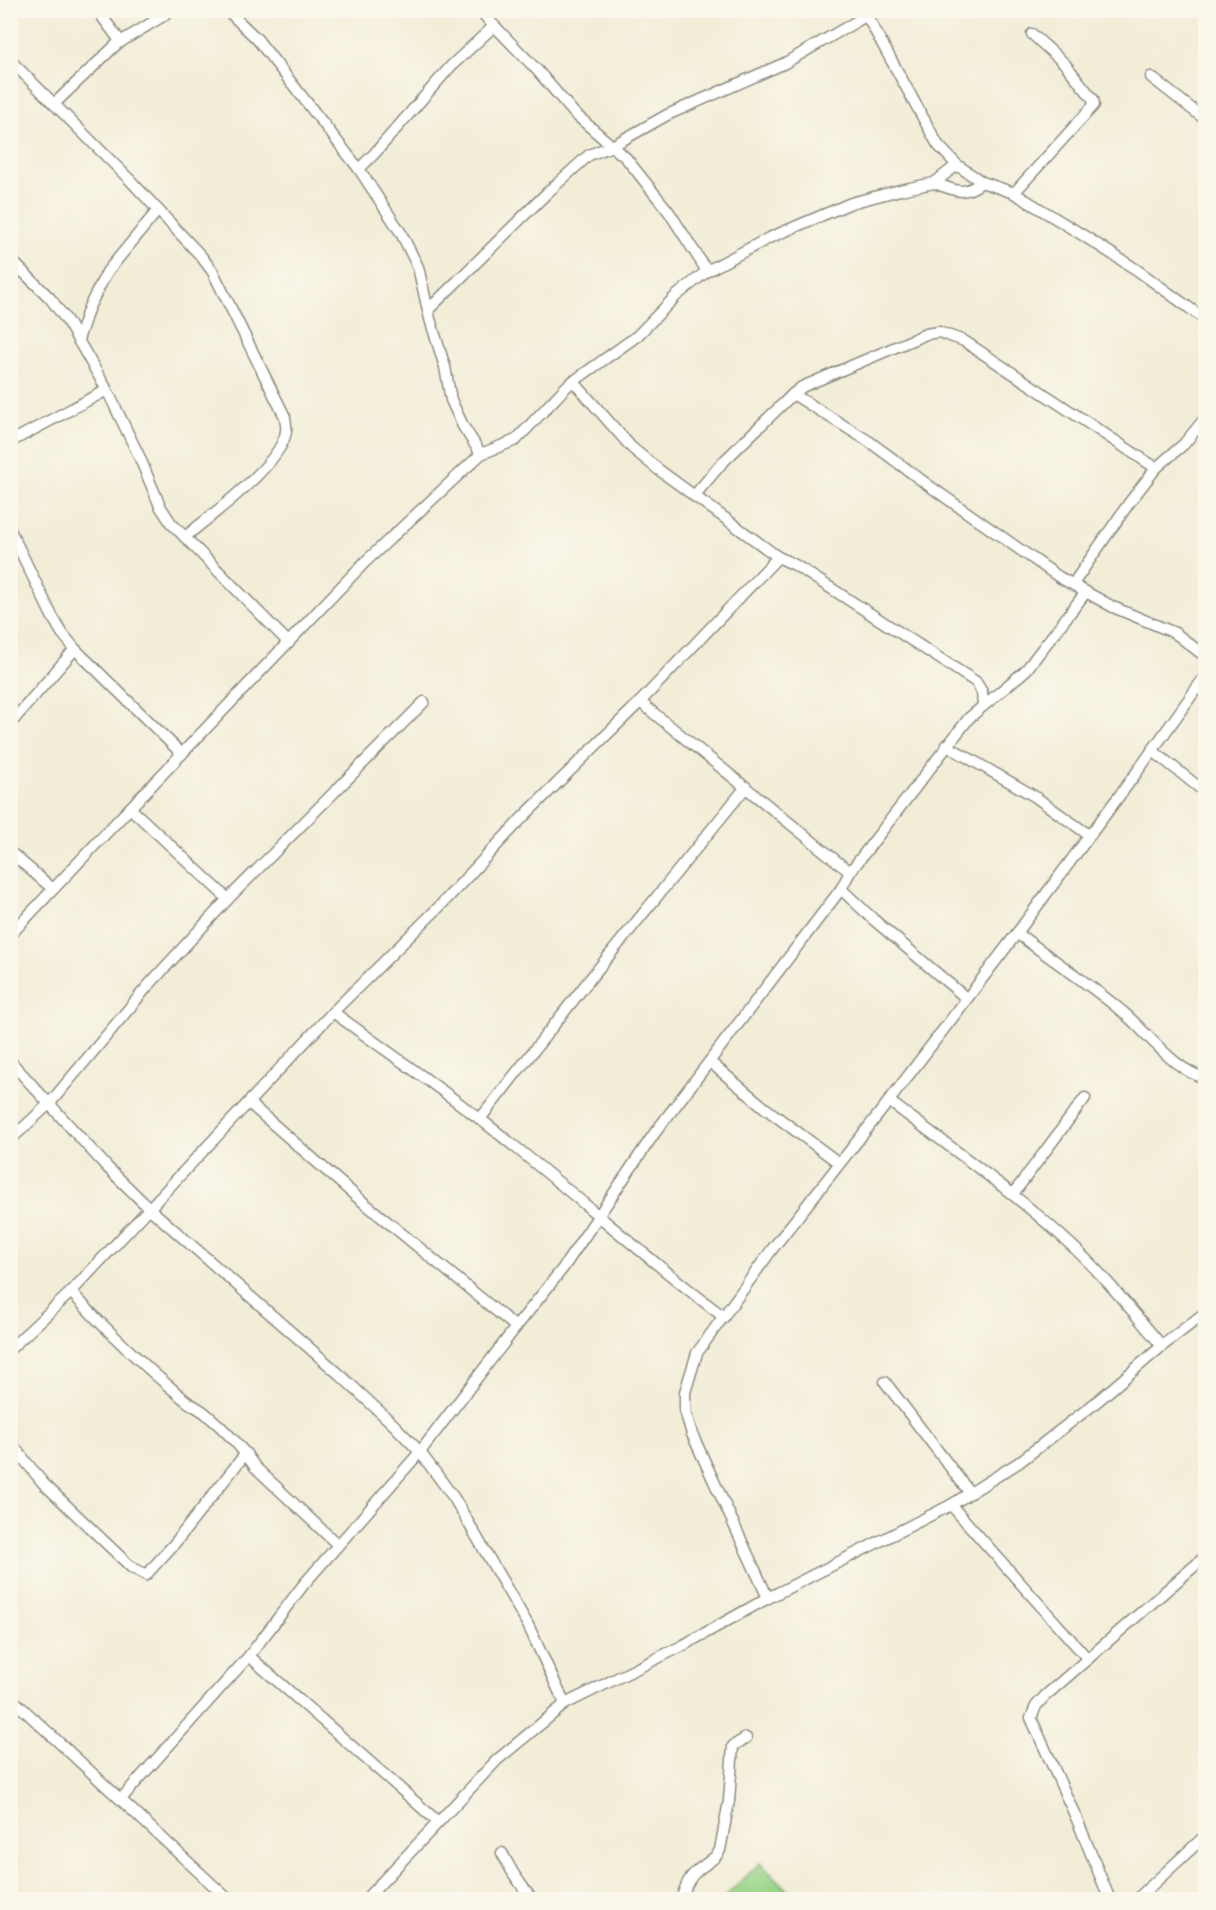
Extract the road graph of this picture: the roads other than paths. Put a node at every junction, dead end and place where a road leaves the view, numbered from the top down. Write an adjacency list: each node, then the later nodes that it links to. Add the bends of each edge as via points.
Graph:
1 (97, 10): 8 (street)
2 (169, 10): 8 (street)
3 (227, 10): 15 (street, via 257,39)
4 (479, 10): 6 (street)
5 (868, 12): 13 (street, via 785,63 667,115); 14 (street, via 938,145)
6 (494, 26): 13 (street, via 574,113); 15 (street, via 451,66)
7 (1032, 34): 18 (street, via 1065,64 1094,105)
8 (121, 42): 11 (street)
9 (10, 60): 11 (street)
10 (1151, 77): 12 (street)
11 (54, 104): 19 (street)
12 (1206, 120)
13 (612, 146): 21 (street, via 649,187); 22 (street, via 589,155)
14 (957, 165): 16 (street); 17 (street)
15 (359, 169): 22 (street, via 418,267)
16 (982, 182): 17 (street, via 970,190 959,191); 18 (street)
17 (934, 183): 21 (street, via 851,203 769,238)
18 (1014, 193): 23 (street, via 1137,270)
19 (158, 210): 24 (street, via 107,272); 34 (street, via 213,272 285,417 286,432 268,465)
20 (10, 259): 24 (street, via 50,298)
21 (708, 271): 25 (street, via 676,296 637,336)
22 (428, 310): 30 (street, via 451,400)
23 (1206, 320)
24 (78, 340): 26 (street)
25 (573, 381): 30 (street, via 516,440); 32 (street, via 632,447)
26 (107, 390): 29 (street); 34 (street, via 160,507)
27 (793, 394): 31 (street, via 926,334 939,332 964,341); 32 (street); 37 (street, via 870,442)
28 (1206, 417): 31 (street, via 1184,444)
29 (10, 442)
30 (481, 454): 39 (street, via 365,562)
31 (1156, 468): 37 (street)
32 (694, 496): 36 (street)
33 (10, 530): 35 (street)
34 (184, 537): 39 (street)
35 (14, 548): 40 (street)
36 (778, 557): 44 (street); 45 (street, via 976,682)
37 (1073, 584): 38 (street)
38 (1086, 592): 41 (street, via 1175,633); 45 (street, via 1026,670)
39 (289, 644): 49 (street)
40 (75, 649): 46 (street); 49 (street)
41 (1206, 657)
42 (1206, 675): 48 (street)
43 (424, 702): 58 (street)
44 (640, 702): 50 (street); 62 (street)
45 (983, 706): 47 (street)
46 (10, 724)
47 (946, 745): 53 (street, via 1034,796); 55 (street)
48 (1152, 750): 51 (street); 53 (street)
49 (182, 754): 52 (street)
50 (746, 787): 55 (street); 70 (street)
51 (1206, 793)
52 (129, 808): 56 (street); 58 (street)
53 (1089, 835): 59 (street)
54 (10, 852): 56 (street)
55 (850, 872): 57 (street)
56 (53, 889): 60 (street)
57 (841, 889): 61 (street); 64 (street)
58 (228, 899): 68 (street, via 147,987)
59 (1017, 933): 61 (street); 65 (street, via 1123,1012 1178,1064)
60 (10, 935)
61 (966, 998): 67 (street)
62 (333, 1012): 69 (street); 70 (street)
63 (10, 1061): 68 (street)
64 (710, 1062): 72 (street); 75 (street, via 654,1134)
65 (1206, 1078)
66 (1085, 1098): 73 (street)
67 (889, 1101): 72 (street); 73 (street)
68 (51, 1103): 71 (street); 74 (street)
69 (249, 1103): 74 (street); 79 (street)
70 (480, 1119): 75 (street)
71 (10, 1140)
72 (839, 1163): 78 (street)
73 (1012, 1194): 80 (street, via 1093,1266)
74 (150, 1209): 76 (street); 84 (street, via 338,1373)
75 (600, 1216): 78 (street); 79 (street)
76 (71, 1292): 81 (street); 85 (street)
77 (1206, 1312): 80 (street)
78 (723, 1317): 90 (street, via 697,1353 685,1392 685,1411)
79 (516, 1326): 84 (street)
80 (1162, 1346): 86 (street, via 1018,1463)
81 (10, 1349)
82 (885, 1382): 86 (street)
83 (10, 1442): 85 (street, via 43,1483 131,1567 146,1575)
84 (420, 1452): 88 (street); 94 (street, via 454,1498 528,1625)
85 (246, 1453): 88 (street, via 255,1467)
86 (970, 1493): 87 (street)
87 (951, 1505): 90 (street); 92 (street)
88 (338, 1545): 91 (street)
89 (1206, 1556): 92 (street)
90 (768, 1598): 94 (street)
91 (249, 1656): 96 (street); 97 (street)
92 (1088, 1659): 104 (street, via 1045,1696 1031,1718)
93 (10, 1697): 96 (street)
94 (565, 1704): 97 (street, via 497,1760)
95 (746, 1738): 103 (street, via 733,1746 720,1850 687,1881)
96 (122, 1799): 100 (street)
97 (437, 1821): 101 (street)
98 (1206, 1835): 105 (street)
99 (502, 1853): 102 (street)
100 (229, 1899)
101 (365, 1899)
102 (532, 1899)
103 (681, 1899)
104 (1110, 1899)
105 (1136, 1899)

